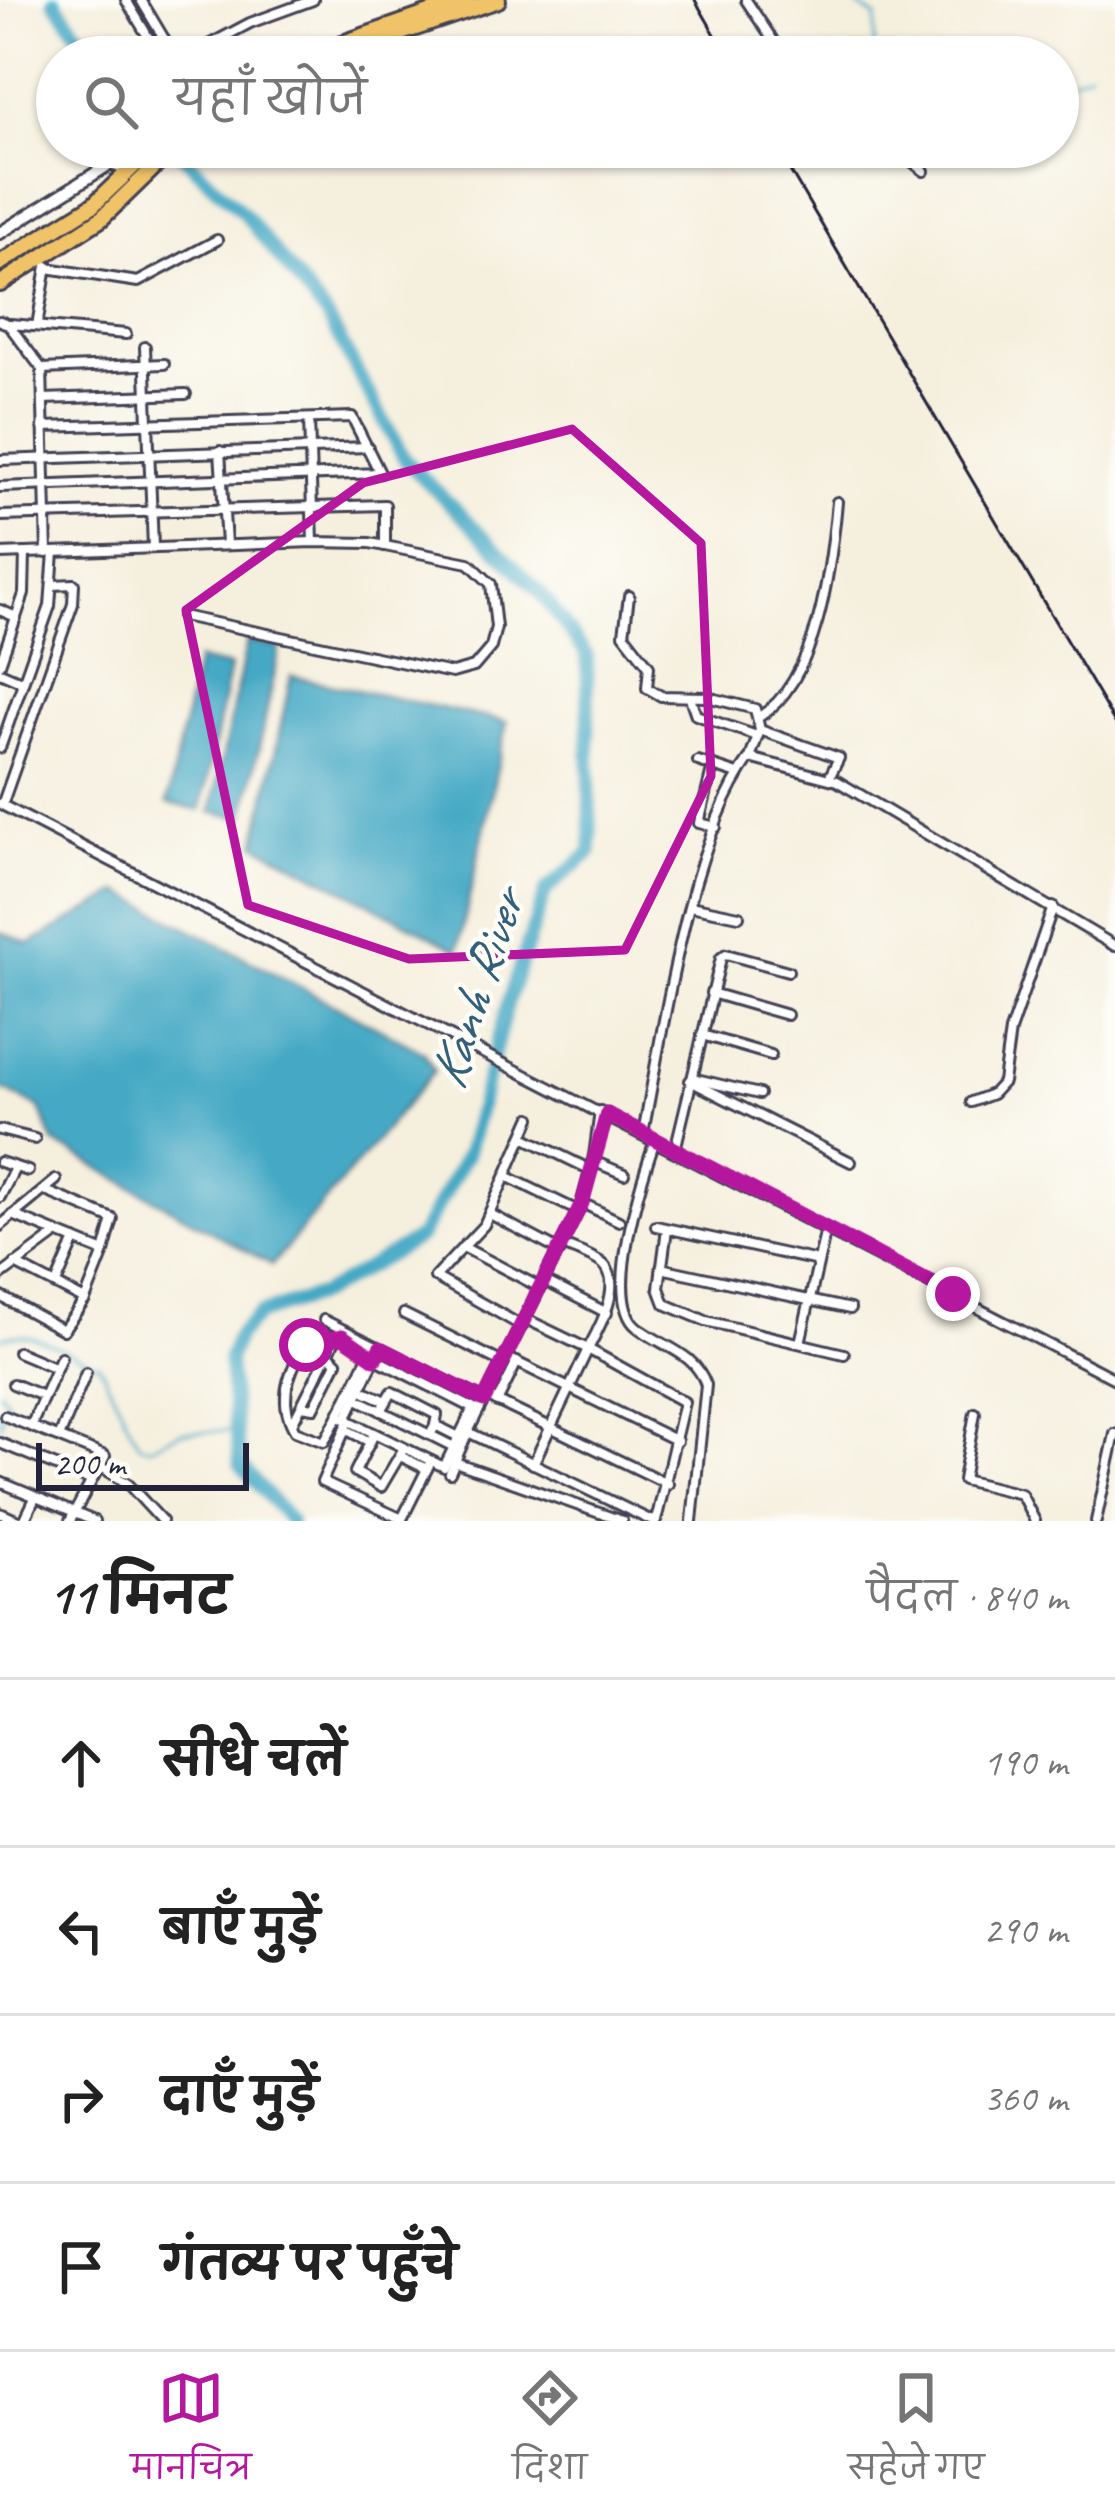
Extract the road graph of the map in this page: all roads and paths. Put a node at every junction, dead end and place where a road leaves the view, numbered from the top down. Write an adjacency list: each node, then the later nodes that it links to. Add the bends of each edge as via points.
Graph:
1 (126, 0): 7 (street)
2 (141, 0): 8 (street)
3 (313, 0): 9 (street)
4 (498, 0): 6 (main road)
5 (746, 0): 12 (street)
6 (466, 4): 10 (main road); 11 (main road)
7 (147, 36)
8 (162, 36)
9 (226, 36)
10 (367, 36)
11 (384, 36)
12 (770, 36)
13 (104, 168): 18 (street)
14 (133, 168): 21 (main road, via 93,205)
15 (155, 168): 20 (main road)
16 (919, 168): 17 (street)
17 (923, 171)
18 (0, 232)
19 (217, 239): 20 (street, via 138,282)
20 (47, 260): 22 (main road); 24 (street)
21 (0, 263)
22 (0, 284)
23 (4, 322): 24 (street); 29 (street)
24 (37, 326): 25 (street)
25 (126, 334)
26 (145, 347): 28 (street)
27 (164, 364): 28 (street)
28 (146, 366): 29 (street); 31 (street)
29 (42, 369): 32 (street)
30 (185, 394): 31 (street)
31 (148, 395): 32 (street); 34 (street)
32 (43, 399): 35 (street)
33 (309, 419): 34 (street); 36 (street, via 352,418); 37 (street)
34 (149, 424): 35 (street); 39 (street)
35 (43, 427): 40 (street)
36 (368, 447): 37 (street); 42 (street, via 380,473)
37 (310, 449): 38 (street); 42 (street)
38 (220, 451): 39 (street); 43 (street)
39 (149, 454): 40 (street); 44 (street)
40 (45, 458): 41 (street); 45 (street)
41 (0, 460)
42 (309, 476): 43 (street); 48 (street)
43 (224, 479): 44 (street); 49 (street)
44 (151, 482): 45 (street); 50 (street)
45 (44, 485): 46 (street); 52 (street)
46 (0, 487)
47 (837, 502): 69 (street, via 809,654)
48 (312, 508): 49 (street); 53 (street); 55 (street, via 385,505)
49 (226, 510): 50 (street); 54 (street)
50 (152, 512): 52 (street); 56 (street)
51 (0, 516): 52 (street)
52 (46, 516): 57 (street)
53 (313, 542): 54 (street); 55 (street)
54 (226, 544): 56 (street)
55 (386, 546): 64 (street, via 482,570 498,607 490,647 474,668 452,673)
56 (153, 547): 57 (street)
57 (51, 552): 58 (street); 60 (street)
58 (25, 553): 59 (street); 63 (street)
59 (0, 554)
60 (52, 585): 67 (street); 77 (street, via 74,584 73,604)
61 (629, 596): 68 (street, via 624,634 649,666 647,688)
62 (0, 610): 63 (street)
63 (16, 616): 65 (street)
64 (182, 616)
65 (4, 640): 66 (street)
66 (0, 668): 67 (street)
67 (22, 682): 71 (street)
68 (690, 698): 69 (street, via 718,698); 70 (street, via 696,715)
69 (759, 717): 70 (street)
70 (759, 733): 72 (street); 76 (street, via 839,758)
71 (0, 748)
72 (750, 758): 75 (street); 76 (street)
73 (698, 761): 74 (street)
74 (713, 766): 75 (street); 78 (street, via 699,823)
75 (738, 774): 78 (street)
76 (829, 778): 80 (street)
77 (1, 804): 91 (street, via 458,1045)
78 (717, 827): 79 (street)
79 (690, 906): 81 (street); 94 (street)
80 (1053, 907): 82 (street); 90 (street, via 1010,1031 1003,1082)
81 (739, 916)
82 (1115, 946)
83 (788, 971): 84 (street, via 726,954)
84 (711, 993): 85 (street); 86 (street)
85 (787, 1015)
86 (702, 1035): 87 (street); 88 (street)
87 (771, 1055)
88 (691, 1080): 89 (street); 98 (street); 101 (street)
89 (759, 1094)
90 (971, 1102)
91 (604, 1112): 94 (street); 100 (street)
92 (531, 1118): 95 (street)
93 (0, 1131): 96 (street)
94 (643, 1133): 97 (street)
95 (523, 1137): 100 (street); 105 (street)
96 (35, 1139)
97 (655, 1140): 98 (street); 187 (street, via 631,1215 626,1308 635,1326 698,1366 706,1385)
98 (675, 1150): 115 (street)
99 (0, 1162): 102 (street)
100 (593, 1162): 104 (street); 109 (street)
101 (851, 1162)
102 (15, 1168): 103 (street); 108 (street)
103 (28, 1171)
104 (624, 1174)
105 (506, 1176): 109 (street); 110 (street)
106 (56, 1180): 107 (street)
107 (48, 1192): 111 (street); 121 (street, via 113,1219)
108 (0, 1197)
109 (580, 1207): 112 (street); 120 (street)
110 (490, 1214): 119 (street); 120 (street)
111 (13, 1216): 113 (street); 117 (street)
112 (619, 1221)
113 (0, 1226)
114 (656, 1226): 116 (street)
115 (826, 1228): 122 (street); 148 (street)
116 (668, 1229): 122 (street); 124 (street)
117 (56, 1234): 118 (street); 123 (street)
118 (75, 1240): 121 (street); 126 (street)
119 (463, 1247): 127 (street); 135 (street, via 435,1280)
120 (565, 1249): 127 (street); 132 (street, via 606,1266)
121 (104, 1252): 129 (street)
122 (818, 1261): 130 (street)
123 (15, 1264): 125 (street); 126 (street)
124 (661, 1268): 130 (street); 137 (street, via 661,1299 672,1309)
125 (0, 1276)
126 (56, 1284): 129 (street)
127 (543, 1285): 132 (street); 135 (street)
128 (0, 1296): 129 (street, via 63,1330)
129 (85, 1300)
130 (810, 1300): 131 (street); 137 (street)
131 (850, 1310)
132 (607, 1313): 139 (street)
133 (404, 1314): 144 (street)
134 (325, 1320): 138 (street)
135 (524, 1323): 139 (street); 144 (street)
136 (338, 1335): 143 (street); 161 (street); 161 (street, via 309,1342 294,1364 285,1387)
137 (800, 1343): 141 (street)
138 (377, 1346): 143 (street); 153 (street)
139 (588, 1349): 150 (street); 168 (street, via 682,1398)
140 (18, 1352): 146 (street)
141 (844, 1354)
142 (61, 1357): 146 (street)
143 (372, 1357): 151 (street); 167 (street, via 472,1407)
144 (504, 1360): 145 (street); 153 (street)
145 (517, 1362): 150 (street); 154 (street)
146 (56, 1368): 152 (street)
147 (86, 1372): 165 (street)
148 (1115, 1379)
149 (14, 1384): 152 (street)
150 (568, 1388): 162 (street); 168 (street)
151 (355, 1392): 155 (street); 158 (street)
152 (43, 1396): 160 (street)
153 (485, 1398): 154 (street); 167 (street)
154 (497, 1402): 162 (street)
155 (384, 1406): 159 (street); 163 (street, via 392,1392 437,1415)
156 (975, 1413): 188 (street, via 963,1480 1021,1494)
157 (5, 1416): 160 (street)
158 (345, 1421): 161 (street, via 322,1443); 166 (street); 173 (street, via 322,1482 402,1519)
159 (406, 1423): 163 (street); 170 (street)
160 (32, 1424): 165 (street)
161 (291, 1426)
162 (549, 1427): 172 (street); 178 (street)
163 (433, 1430): 167 (street)
164 (1115, 1434): 189 (street)
165 (60, 1435): 174 (street, via 105,1456)
166 (372, 1438): 170 (street); 170 (street, via 356,1474 381,1486)
167 (461, 1439): 171 (street); 172 (street); 173 (street, via 445,1466)
168 (677, 1441): 178 (street)
169 (1, 1443): 176 (street)
170 (400, 1449): 173 (street)
171 (455, 1462): 175 (street); 185 (street)
172 (533, 1464): 186 (street)
173 (429, 1465)
174 (100, 1466): 176 (street); 184 (street)
175 (450, 1473)
176 (90, 1480): 181 (street)
177 (0, 1482): 179 (street)
178 (668, 1484): 186 (street)
179 (35, 1498): 181 (street); 182 (street)
180 (0, 1513): 182 (street)
181 (72, 1517): 183 (street)
182 (21, 1521)
183 (94, 1521)
184 (162, 1521)
185 (622, 1521)
186 (654, 1521)
187 (692, 1521)
188 (1036, 1521)
189 (1096, 1521)

